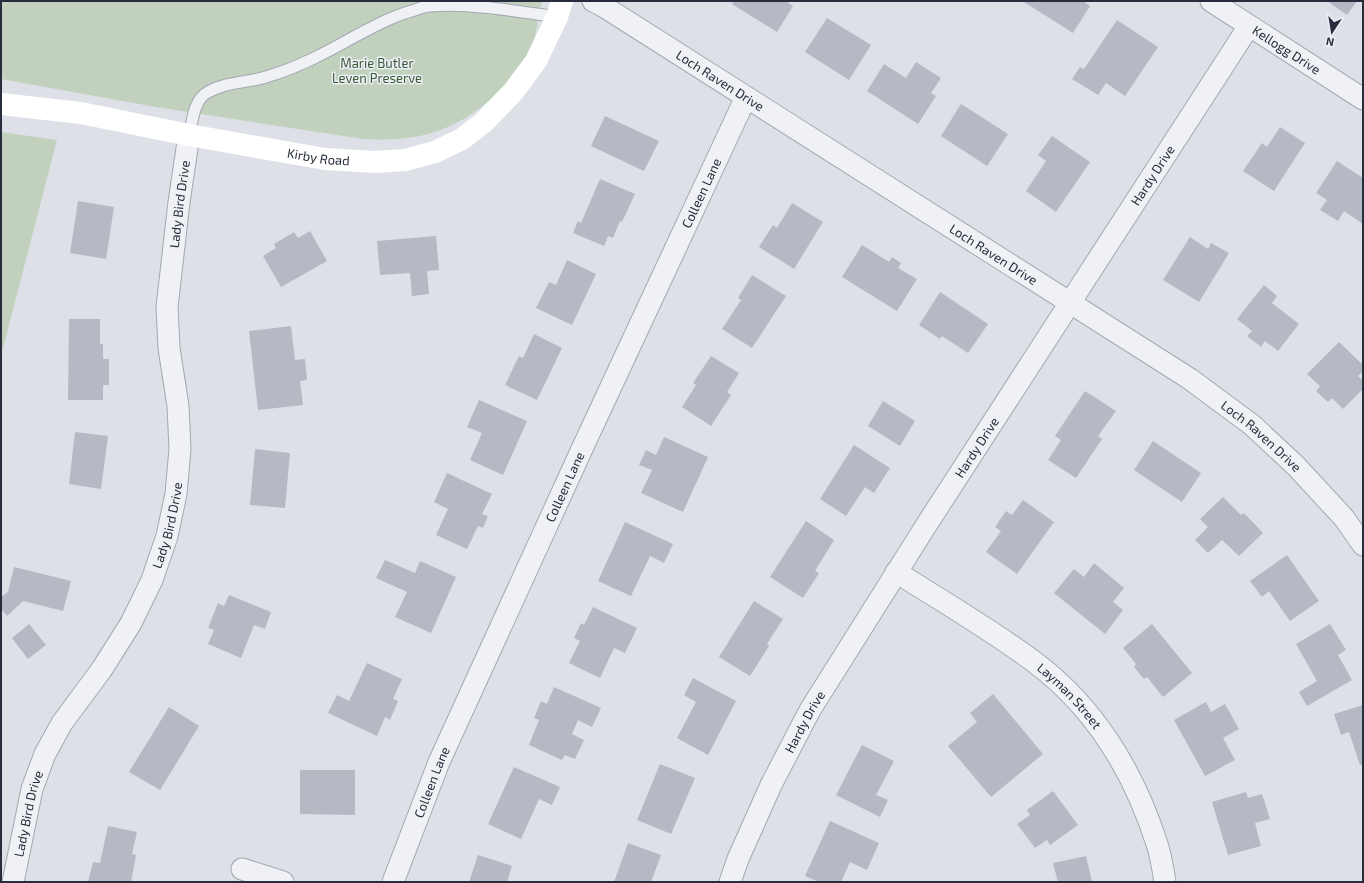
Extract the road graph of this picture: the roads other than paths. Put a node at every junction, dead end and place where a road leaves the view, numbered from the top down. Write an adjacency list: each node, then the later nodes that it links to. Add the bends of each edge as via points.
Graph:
1 (593, 1): 5 (street, Loch Raven Drive)
2 (1211, 1): 4 (street, Kellogg Drive)
3 (559, 9): 8 (lane, via 428,6 408,12 380,22 304,64 268,77 230,84 208,92 196,104); 8 (main road, Kirby Road, via 536,61 513,92 484,122 462,139 435,152 405,160 376,162 325,159)
4 (1249, 26): 6 (street, Kellogg Drive); 9 (street, Hardy Drive)
5 (746, 97): 9 (street, Loch Raven Drive); 15 (street, Colleen Lane, via 439,762)
6 (1363, 99)
7 (1, 104): 8 (main road, Kirby Road, via 81,113)
8 (189, 135): 13 (street, Lady Bird Drive, via 168,307 169,348 178,406 180,449 176,494 167,536 152,580 131,623 102,669 62,723 45,754 32,789)
9 (1070, 302): 10 (street, Loch Raven Drive, via 1190,379 1252,426 1296,466 1344,518); 11 (street, Hardy Drive)
10 (1363, 545)
11 (896, 572): 16 (street, Hardy Drive, via 810,710 771,785); 17 (street, Layman Street, via 1034,662 1067,690 1097,724 1122,762 1143,803 1158,845)
12 (242, 869): 14 (street)
13 (13, 882)
14 (283, 882)
15 (393, 882)
16 (730, 882)
17 (1165, 882)

